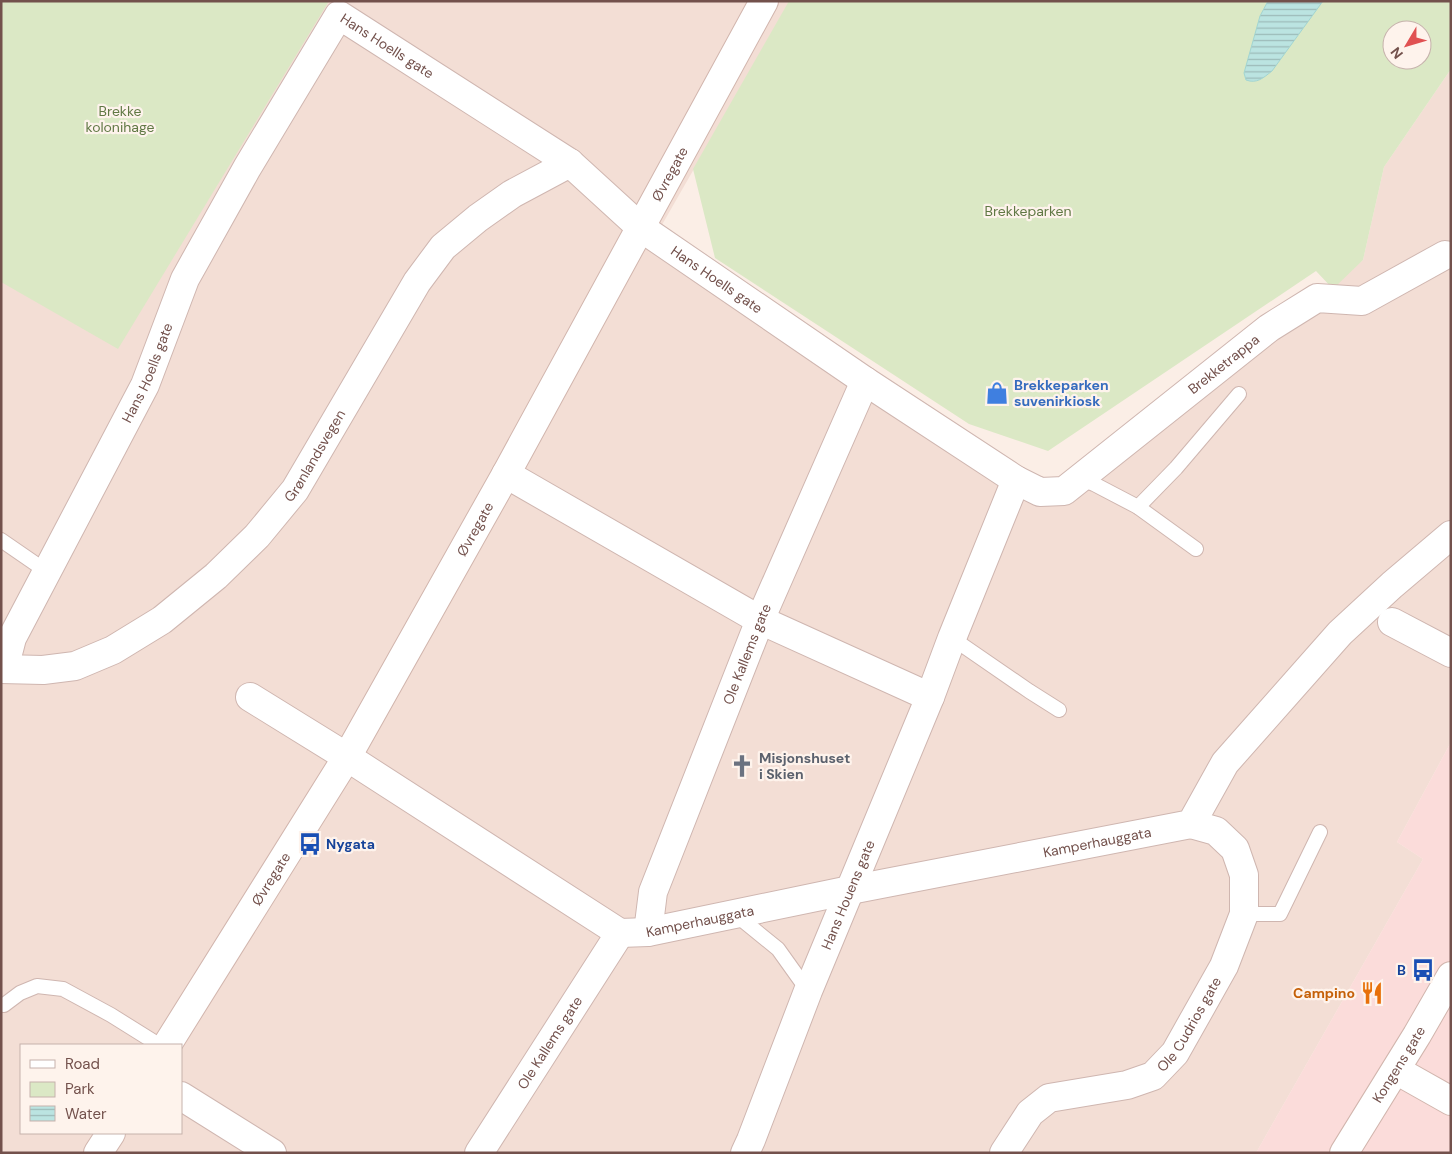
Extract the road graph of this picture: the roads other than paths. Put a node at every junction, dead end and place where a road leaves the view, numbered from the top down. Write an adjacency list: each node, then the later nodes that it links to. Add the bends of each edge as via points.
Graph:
1 (764, 1): 3 (street, Øvregate)
2 (570, 163): 3 (street, Hans Hoells gate); 14 (street, Hans Hoells gate, via 339,15 246,168 185,279 145,385); 19 (street, Grønlandsvegen, via 512,194 443,247 417,282 295,490 257,536 216,576 162,620 113,650 75,666 43,670)
3 (640, 227): 5 (street, Hans Hoells gate); 7 (street, Øvregate)
4 (1445, 255): 8 (street, Brekketrappa, via 1362,302 1317,298 1269,328)
5 (865, 382): 9 (street, Hans Hoells gate); 15 (street, Ole Kallems gate)
6 (1239, 394): 10 (lane)
7 (506, 474): 15 (street); 23 (street, Øvregate)
8 (1080, 478): 9 (street, Brekketrappa, via 1064,491 1040,492); 10 (lane)
9 (1016, 480): 17 (street, Hans Houens gate)
10 (1138, 507): 13 (lane)
11 (1451, 535): 24 (street, via 1340,633 1225,763)
12 (1, 540): 14 (lane)
13 (1196, 549)
14 (46, 571): 19 (street, Hans Hoells gate, via 12,638)
15 (760, 620): 20 (street); 29 (street, Ole Kallems gate, via 653,892)
16 (1392, 622): 18 (street)
17 (952, 638): 20 (street, Hans Houens gate); 22 (lane)
18 (1451, 653)
19 (2, 669)
20 (930, 696): 26 (street, Hans Houens gate)
21 (250, 697): 23 (street)
22 (1059, 710)
23 (347, 757): 30 (street); 35 (street, Øvregate)
24 (1191, 824): 26 (street, Kamperhauggata); 28 (street, Ole Cudrios gate, via 1216,832 1235,849 1244,875)
25 (1320, 832): 28 (lane, via 1280,914)
26 (850, 890): 27 (street, Kamperhauggata); 32 (street, Hans Houens gate)
27 (735, 914): 29 (street, Kamperhauggata); 32 (lane, via 778,949)
28 (1244, 914): 44 (street, Ole Cudrios gate, via 1224,966 1175,1053 1153,1076 1126,1085 1049,1098 1030,1113)
29 (648, 932): 30 (street, Kamperhauggata)
30 (620, 933): 42 (street, Ole Kallems gate)
31 (1451, 976): 36 (street, Kongens gate)
32 (808, 991): 43 (street, Hans Houens gate)
33 (4, 1005): 34 (lane, via 36,986 63,990)
34 (158, 1044)
35 (168, 1044)
36 (1396, 1070): 38 (street); 45 (street, Kongens gate)
37 (182, 1097): 41 (street)
38 (1451, 1101)
39 (110, 1134): 40 (street)
40 (98, 1153)
41 (272, 1153)
42 (479, 1153)
43 (745, 1153)
44 (1004, 1153)
45 (1344, 1153)

